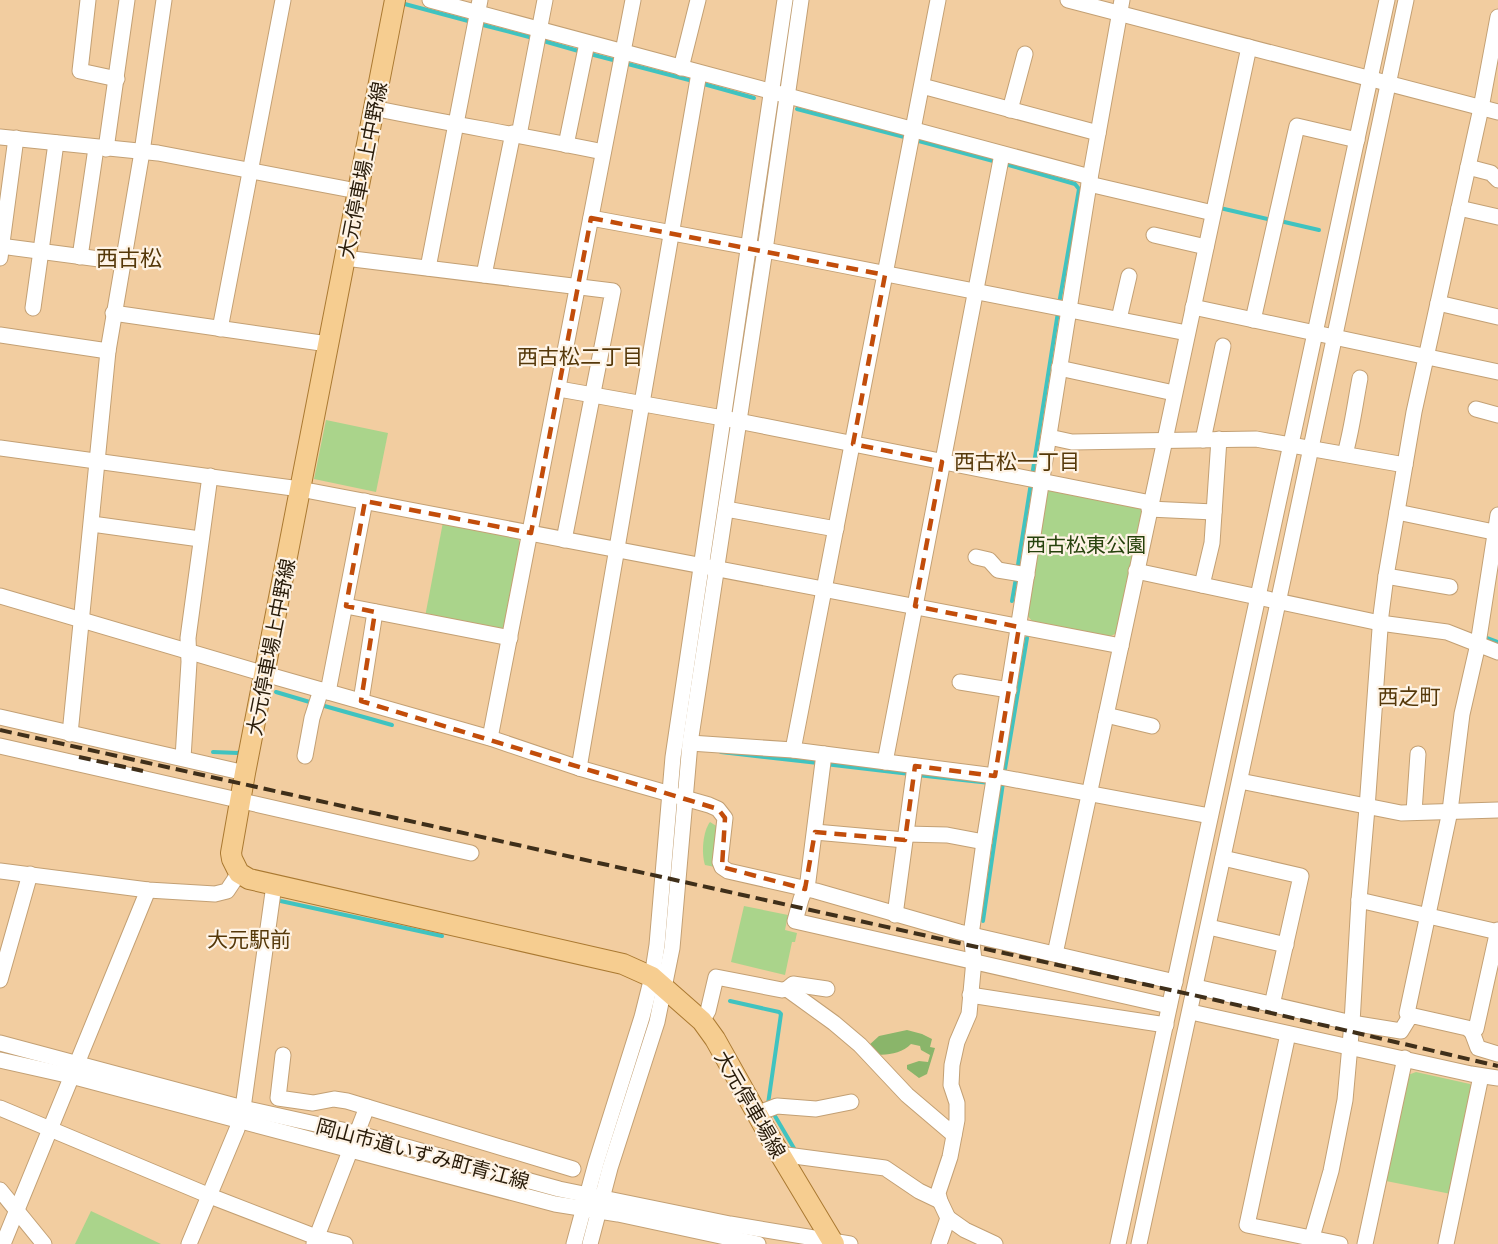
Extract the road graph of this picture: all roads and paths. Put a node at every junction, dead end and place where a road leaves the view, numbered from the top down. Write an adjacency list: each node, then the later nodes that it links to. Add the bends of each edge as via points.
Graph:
1 (88, 0): 25 (street, via 80,71)
2 (127, 0): 25 (street)
3 (164, 0): 47 (street)
4 (284, 0): 50 (street)
5 (395, 0): 32 (main road, 大元停車場上中野線)
6 (430, 0): 17 (street)
7 (545, 0): 19 (street)
8 (633, 0): 23 (street)
9 (698, 0): 24 (street)
10 (785, 0): 30 (street)
11 (801, 0): 31 (street)
12 (938, 0): 29 (street)
13 (1068, 0): 16 (street)
14 (1387, 0): 27 (street)
15 (1406, 0): 28 (street)
16 (1120, 7): 20 (street); 37 (street)
17 (477, 15): 19 (street); 36 (street)
18 (1498, 17): 33 (street)
19 (538, 36): 21 (street); 38 (street)
20 (1249, 47): 27 (street); 56 (street)
21 (586, 49): 23 (street); 44 (street)
22 (1025, 54): 34 (street)
23 (621, 58): 24 (street); 46 (street)
24 (681, 68): 26 (street)
25 (117, 79): 45 (street)
26 (698, 79): 30 (street); 60 (street)
27 (1371, 79): 28 (street); 42 (street)
28 (1388, 83): 33 (street); 88 (street)
29 (922, 86): 34 (street); 40 (street)
30 (771, 92): 31 (street); 62 (street)
31 (787, 96): 40 (street); 65 (street)
32 (373, 108): 36 (street); 54 (main road, 大元停車場上中野線)
33 (1481, 108): 35 (street); 49 (street)
34 (1010, 110): 37 (street)
35 (1498, 112)
36 (455, 125): 38 (street); 70 (street)
37 (1098, 133): 52 (street)
38 (516, 134): 44 (street); 71 (street)
39 (0, 137): 41 (street)
40 (912, 137): 48 (street); 72 (street)
41 (16, 138): 43 (street); 51 (street)
42 (1357, 140): 83 (street, via 1298,126); 86 (street)
43 (56, 143): 45 (street); 66 (street)
44 (566, 145): 46 (street)
45 (101, 148): 47 (street); 67 (street)
46 (603, 152): 58 (street)
47 (142, 153): 50 (street); 69 (street)
48 (1001, 160): 52 (street); 75 (street)
49 (1468, 167): 53 (street, via 1491,172); 55 (street)
50 (250, 171): 54 (street); 84 (street)
51 (5, 179): 59 (street)
52 (1089, 180): 56 (street); 79 (street)
53 (1498, 180)
54 (357, 190): 68 (main road, 大元停車場上中野線)
55 (1459, 208): 57 (street); 76 (street)
56 (1213, 213): 63 (street)
57 (1498, 217)
58 (591, 218): 60 (street); 74 (street)
59 (3, 221): 64 (street)
60 (671, 233): 62 (street); 99 (street)
61 (1154, 236): 63 (street)
62 (747, 247): 65 (street); 102 (street)
63 (1206, 247): 77 (street)
64 (1, 250): 66 (street)
65 (765, 250): 72 (street); 103 (street)
66 (41, 252): 67 (street); 78 (street)
67 (80, 257): 69 (street)
68 (345, 258): 70 (street); 89 (main road, 大元停車場上中野線)
69 (122, 262): 80 (street)
70 (428, 268): 71 (street)
71 (484, 275): 74 (street)
72 (885, 275): 75 (street); 108 (street)
73 (1129, 276): 82 (street)
74 (577, 286): 96 (street); 98 (street, via 613,291)
75 (974, 292): 79 (street); 114 (street)
76 (1438, 303): 81 (street); 92 (street)
77 (1193, 307): 83 (street); 85 (street)
78 (33, 308)
79 (1063, 309): 82 (street); 93 (street)
80 (113, 314): 84 (street); 91 (street)
81 (1498, 317)
82 (1119, 319): 85 (street)
83 (1253, 320): 86 (street)
84 (220, 329): 89 (street)
85 (1187, 333): 97 (street)
86 (1316, 333): 88 (street); 109 (street)
87 (0, 335): 91 (street)
88 (1335, 337): 92 (street); 111 (street)
89 (328, 344): 118 (main road, 大元停車場上中野線)
90 (1223, 346): 105 (street)
91 (108, 351): 113 (street)
92 (1426, 356): 94 (street); 115 (street)
93 (1059, 368): 97 (street); 104 (street)
94 (1498, 372)
95 (1360, 378): 112 (street)
96 (559, 389): 98 (street); 128 (street)
97 (1174, 393): 107 (street)
98 (592, 395): 99 (street); 130 (street)
99 (641, 404): 102 (street); 131 (street)
100 (1476, 409): 101 (street)
101 (1498, 415)
102 (723, 418): 103 (street); 133 (street)
103 (738, 422): 108 (street); 121 (street)
104 (1048, 437): 107 (street, via 1072,442); 117 (street)
105 (1203, 440): 106 (street); 107 (street)
106 (1219, 440): 109 (street, via 1256,439); 122 (street)
107 (1164, 441): 120 (street)
108 (853, 444): 114 (street); 126 (street)
109 (1292, 445): 111 (street); 142 (street)
110 (0, 448): 113 (street)
111 (1310, 448): 112 (street); 143 (street)
112 (1345, 454): 115 (street)
113 (97, 460): 116 (street); 125 (street)
114 (942, 462): 117 (street); 145 (street)
115 (1405, 465): 123 (street)
116 (210, 476): 118 (street); 129 (street)
117 (1035, 481): 120 (street); 136 (street)
118 (300, 489): 119 (street); 155 (main road, 大元停車場上中野線)
119 (365, 501): 128 (street); 144 (street)
120 (1150, 506): 122 (street); 135 (street)
121 (726, 509): 126 (street); 134 (street)
122 (1214, 512): 138 (street, via 1212,543)
123 (1397, 512): 127 (street); 137 (street)
124 (1498, 515): 127 (street)
125 (92, 524): 129 (street); 147 (street)
126 (836, 529): 140 (street)
127 (1496, 532): 151 (street)
128 (531, 533): 130 (street); 150 (street)
129 (200, 539): 153 (street)
130 (564, 540): 131 (street)
131 (617, 550): 133 (street); 173 (street)
132 (976, 557): 136 (street, via 989,560 998,570)
133 (701, 565): 134 (street); 179 (street, via 673,757)
134 (717, 568): 140 (street); 165 (street)
135 (1136, 571): 138 (street); 152 (street)
136 (1020, 574): 149 (street)
137 (1386, 576): 139 (street); 148 (street)
138 (1202, 585): 142 (street)
139 (1450, 587)
140 (824, 589): 145 (street); 167 (street)
141 (0, 596): 147 (street)
142 (1259, 597): 143 (street); 185 (street)
143 (1278, 602): 148 (street); 177 (street)
144 (346, 606): 146 (street); 158 (street)
145 (915, 606): 149 (street); 172 (street)
146 (375, 612): 150 (street); 159 (street)
147 (80, 620): 153 (street); 163 (street)
148 (1380, 623): 151 (street, via 1447,632); 181 (street)
149 (1019, 627): 152 (street); 157 (street)
150 (510, 638): 164 (street)
151 (1478, 644): 154 (street); 183 (street, via 1462,714)
152 (1121, 646): 160 (street)
153 (189, 650): 155 (street); 170 (street)
154 (1498, 652)
155 (265, 674): 158 (street); 175 (main road, 大元停車場上中野線)
156 (960, 682): 157 (street)
157 (1009, 690): 176 (street)
158 (321, 697): 159 (street); 169 (street)
159 (361, 701): 164 (street)
160 (1106, 715): 162 (street); 178 (street)
161 (0, 717): 163 (street)
162 (1152, 726)
163 (69, 734): 170 (street)
164 (490, 738): 173 (street)
165 (690, 743): 167 (street); 179 (street)
166 (0, 746): 180 (street)
167 (793, 750): 171 (street)
168 (1418, 754): 184 (street)
169 (305, 756)
170 (183, 758): 175 (street)
171 (824, 760): 172 (street); 186 (street)
172 (885, 762): 174 (street)
173 (579, 768): 179 (street)
174 (914, 771): 176 (street); 187 (street)
175 (245, 773): 180 (main road, 大元停車場上中野線)
176 (998, 780): 178 (street); 188 (street)
177 (1240, 781): 181 (street); 190 (street)
178 (1089, 794): 185 (street); 204 (street)
179 (677, 795): 194 (street, via 722,813 722,867); 207 (street, via 657,945)
180 (240, 802): 189 (street); 192 (main road, 大元停車場上中野線, via 231,853)
181 (1367, 808): 184 (street); 197 (street)
182 (1498, 810): 183 (street)
183 (1450, 811): 184 (street); 199 (street)
184 (1414, 812)
185 (1210, 816): 208 (street)
186 (815, 832): 187 (street); 194 (street)
187 (905, 837): 188 (street, via 947,835); 198 (street)
188 (984, 842): 202 (street)
189 (471, 853)
190 (1223, 858): 200 (street); 203 (street, via 1301,876)
191 (0, 871): 193 (street)
192 (239, 873): 195 (street, via 227,891 215,894); 196 (main road)
193 (30, 874): 195 (street); 206 (street)
194 (805, 889): 198 (street); 205 (street, via 795,921)
195 (148, 890): 228 (street)
196 (272, 894): 207 (main road, via 623,964); 235 (street)
197 (1359, 900): 199 (street); 218 (street)
198 (895, 915): 202 (street)
199 (1428, 916): 201 (street); 216 (street)
200 (1209, 927): 203 (street); 209 (street)
201 (1498, 931): 220 (street, via 1476,1029)
202 (971, 935): 204 (street); 205 (street)
203 (1286, 945): 213 (street)
204 (1055, 954): 208 (street)
205 (974, 960): 212 (street); 214 (street)
206 (0, 980)
207 (659, 982): 217 (main road, 大元停車場線); 245 (street, via 642,1017)
208 (1175, 982): 214 (street)
209 (1196, 987): 213 (street); 215 (street)
210 (787, 989): 211 (street, via 793,984); 217 (street, via 716,977); 238 (street, via 860,1045 907,1095)
211 (827, 989)
212 (974, 996): 219 (street); 238 (street, via 952,1065 951,1085 957,1103)
213 (1272, 1005): 218 (street)
214 (1169, 1006): 219 (street)
215 (1191, 1012): 221 (street); 262 (street)
216 (1409, 1018): 218 (street, via 1401,1031); 220 (street, via 1414,1016)
217 (702, 1021): 234 (main road, 大元停車場線)
218 (1352, 1023): 223 (street)
219 (1166, 1026): 261 (street)
220 (1472, 1032): 224 (street, via 1478,1048)
221 (1288, 1034): 223 (street); 250 (street, via 1247,1225)
222 (0, 1043): 228 (street, 岡山市道いずみ町青江線)
223 (1350, 1047): 226 (street); 250 (street, via 1346,1100)
224 (1498, 1054)
225 (283, 1055): 232 (street, via 278,1098 314,1103 340,1100)
226 (1405, 1058): 229 (street); 264 (street)
227 (0, 1060): 228 (street, 岡山市道いずみ町青江線)
228 (73, 1070): 235 (street, 岡山市道いずみ町青江線); 236 (street)
229 (1481, 1076): 230 (street); 265 (street)
230 (1498, 1078)
231 (851, 1102): 234 (street, via 816,1109)
232 (367, 1107): 237 (street); 241 (street)
233 (0, 1108): 236 (street)
234 (766, 1110): 240 (main road, 大元停車場線)
235 (242, 1114): 237 (street, 岡山市道いずみ町青江線); 239 (street); 243 (street)
236 (50, 1129): 243 (street); 246 (street)
237 (356, 1133): 239 (street); 245 (street, 岡山市道いずみ町青江線)
238 (954, 1135): 244 (street, via 938,1193)
239 (350, 1150): 245 (street, via 524,1196); 249 (street)
240 (779, 1154): 244 (street, via 885,1168); 251 (main road, 大元停車場線)
241 (573, 1169)
242 (0, 1190): 246 (street)
243 (210, 1196): 249 (street); 254 (street)
244 (940, 1201): 247 (street)
245 (593, 1203): 248 (street); 251 (street, 岡山市道いずみ町青江線); 256 (street); 257 (street)
246 (17, 1212): 252 (street); 253 (street)
247 (948, 1218): 259 (street); 260 (street)
248 (699, 1238): 258 (street)
249 (315, 1241): 255 (street)
250 (1311, 1241): 263 (street)
251 (838, 1243)
252 (3, 1244)
253 (44, 1244)
254 (189, 1244)
255 (345, 1244)
256 (574, 1244)
257 (590, 1244)
258 (758, 1244)
259 (939, 1244)
260 (995, 1244)
261 (1118, 1244)
262 (1139, 1244)
263 (1340, 1244)
264 (1365, 1244)
265 (1446, 1244)

